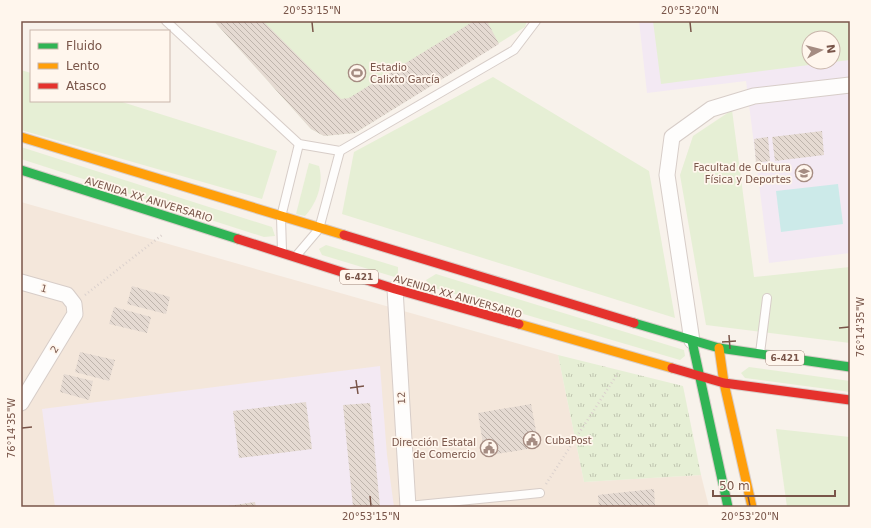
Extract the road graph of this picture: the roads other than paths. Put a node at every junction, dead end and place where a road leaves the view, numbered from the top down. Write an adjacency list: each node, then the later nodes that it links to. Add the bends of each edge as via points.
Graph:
1 (166, 21): 5 (lane)
2 (536, 21): 6 (lane, via 514,50)
3 (850, 85): 16 (street, via 754,96 711,109 672,137 667,175)
4 (21, 137): 8 (main road, 6-421)
5 (299, 144): 6 (lane); 8 (lane)
6 (340, 151): 9 (lane)
7 (21, 170): 10 (main road, AVENIDA XX ANIVERSARIO / 6-421)
8 (281, 217): 9 (main road, 6-421); 10 (lane)
9 (319, 229): 11 (lane); 16 (main road, 6-421)
10 (282, 252): 11 (main road, AVENIDA XX ANIVERSARIO / 6-421)
11 (296, 256): 13 (main road, AVENIDA XX ANIVERSARIO / 6-421)
12 (21, 282): 15 (street, 1)
13 (395, 289): 20 (main road, AVENIDA XX ANIVERSARIO / 6-421); 25 (street, 12)
14 (767, 298): 18 (lane)
15 (71, 299): 23 (street, 2, via 75,314)
16 (692, 341): 17 (main road, 6-421); 20 (main road)
17 (719, 348): 18 (main road, 6-421); 21 (main road)
18 (760, 354): 19 (main road, 6-421)
19 (850, 367)
20 (699, 376): 21 (main road, AVENIDA XX ANIVERSARIO / 6-421); 26 (main road)
21 (724, 383): 22 (main road, AVENIDA XX ANIVERSARIO / 6-421); 27 (main road)
22 (850, 400)
23 (21, 403)
24 (540, 493): 25 (lane)
25 (408, 506)
26 (728, 507)
27 (752, 507)

